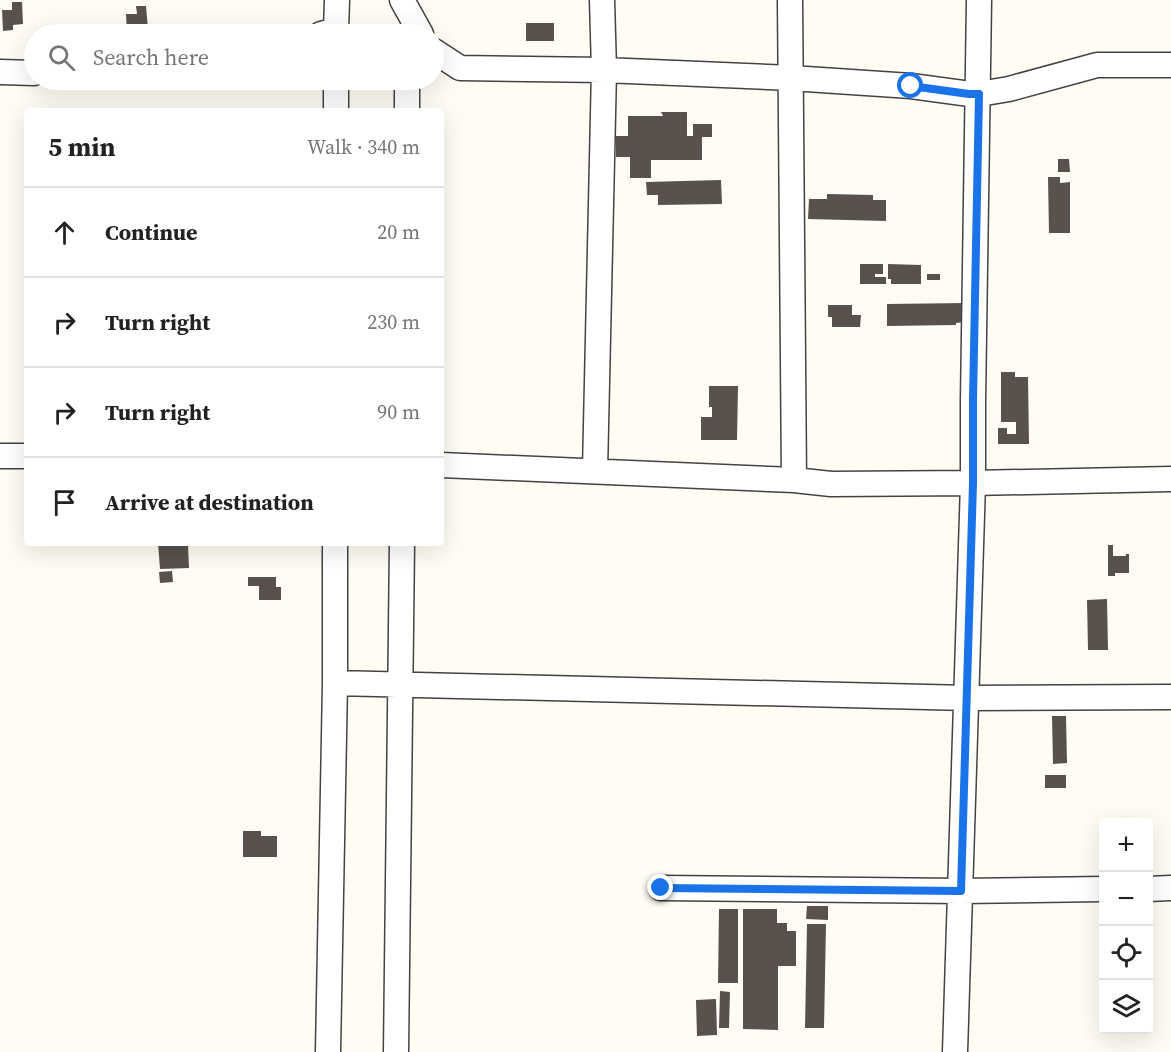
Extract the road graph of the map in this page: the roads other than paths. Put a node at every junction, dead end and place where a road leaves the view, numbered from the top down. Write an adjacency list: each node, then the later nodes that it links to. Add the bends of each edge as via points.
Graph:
1 (337, 0): 6 (street)
2 (602, 0): 10 (street)
3 (790, 0): 13 (street)
4 (979, 0): 16 (street)
5 (407, 11): 7 (street)
6 (333, 24)
7 (415, 24)
8 (444, 59): 10 (street, via 460,68)
9 (1171, 65): 16 (street, via 1097,65)
10 (604, 70): 13 (street); 22 (street)
11 (0, 72): 12 (street)
12 (24, 73)
13 (791, 78): 16 (street); 24 (street)
14 (336, 90): 17 (street)
15 (407, 90): 18 (street)
16 (979, 94): 25 (street)
17 (336, 108)
18 (407, 108)
19 (0, 456): 20 (street)
20 (24, 456)
21 (444, 465): 22 (street)
22 (595, 471): 24 (street)
23 (1171, 479): 25 (street)
24 (794, 480): 25 (street, via 831,484)
25 (973, 483): 31 (street)
26 (335, 546): 28 (street)
27 (402, 546): 29 (street)
28 (335, 683): 29 (street); 37 (street)
29 (400, 685): 31 (street); 38 (street)
30 (1171, 697): 31 (street)
31 (968, 698): 36 (street)
32 (661, 888): 36 (street)
33 (1171, 888): 35 (street)
34 (1099, 889): 36 (street)
35 (1153, 889)
36 (961, 891): 39 (street)
37 (328, 1052)
38 (396, 1052)
39 (955, 1052)

